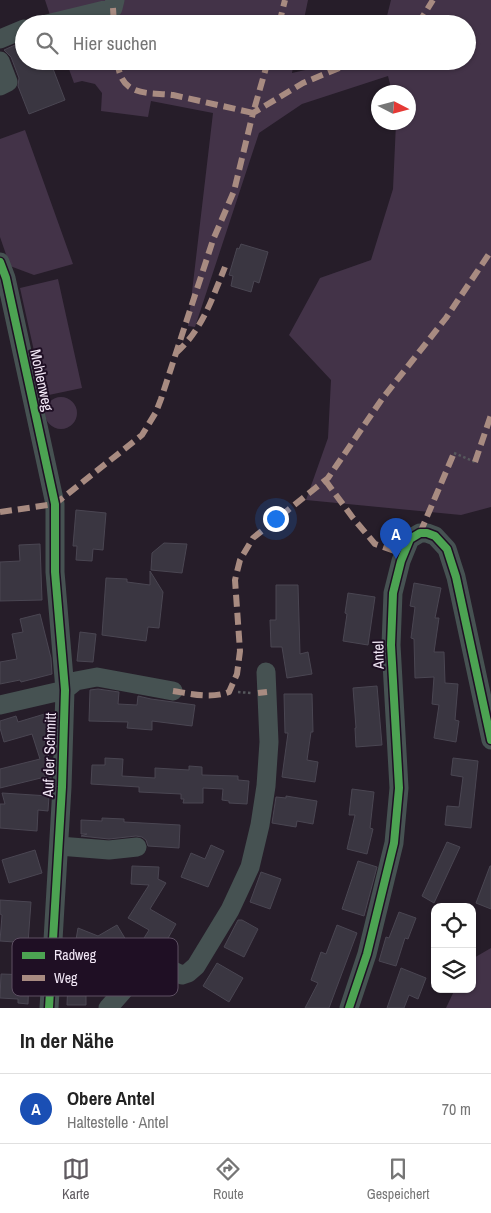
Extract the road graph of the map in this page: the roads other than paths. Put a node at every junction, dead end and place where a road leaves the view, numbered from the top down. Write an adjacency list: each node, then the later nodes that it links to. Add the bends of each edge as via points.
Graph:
1 (115, 0): 2 (street, via 113,8)
2 (84, 15)
3 (15, 31): 4 (street)
4 (2, 33)
5 (0, 61): 6 (street, via 8,82)
6 (0, 86)
7 (0, 262): 8 (street, Mohlenweg)
8 (55, 504): 10 (street, Auf der Schmitt, via 56,587)
9 (266, 672): 17 (street, via 269,742 266,786 250,867 230,910 196,966 188,973)
10 (65, 690): 11 (street, via 76,681 97,677); 12 (street); 14 (street, Auf der Schmitt)
11 (173, 691)
12 (0, 705)
13 (491, 740): 20 (street, Antel, via 448,549 435,536 420,534 410,539 406,546 393,593 391,645 398,788 394,843 367,954)
14 (58, 846): 15 (street, via 108,850); 16 (street, Auf der Schmitt)
15 (137, 848)
16 (53, 938)
17 (178, 973)
18 (119, 996): 19 (street)
19 (108, 1008)
20 (349, 1008)

